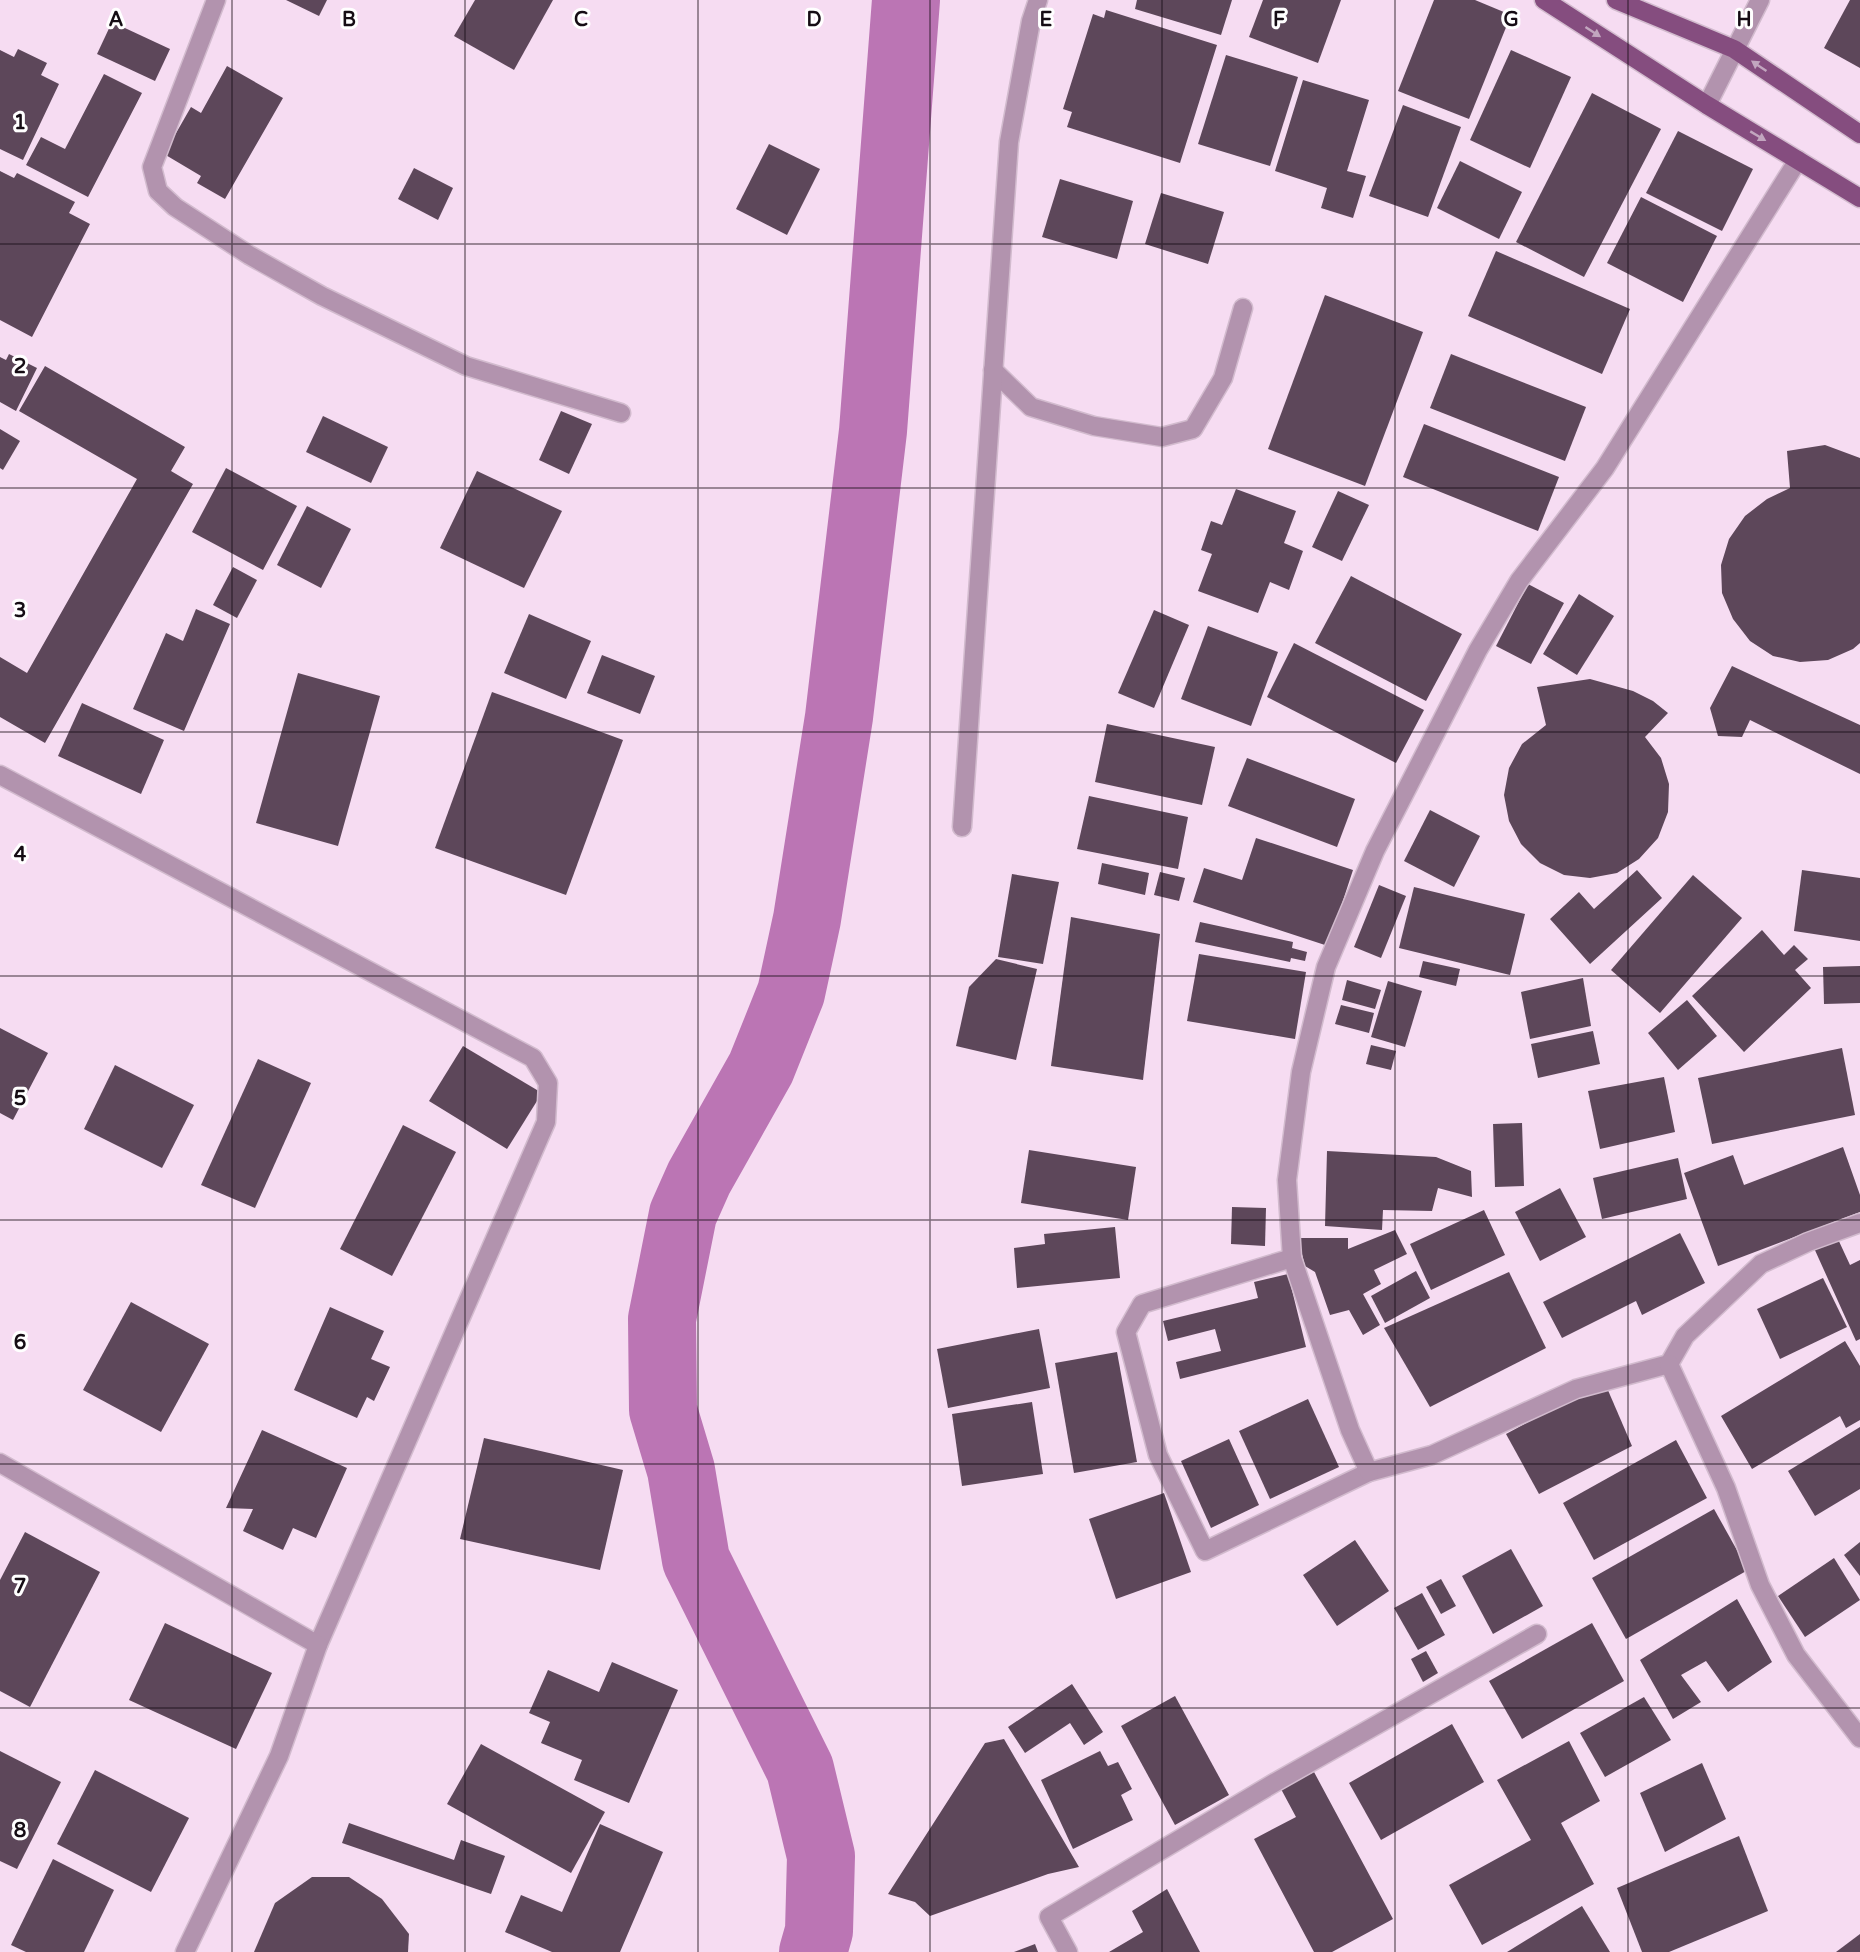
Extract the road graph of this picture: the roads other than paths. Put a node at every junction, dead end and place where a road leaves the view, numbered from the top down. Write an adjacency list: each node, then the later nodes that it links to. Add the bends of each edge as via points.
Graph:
1 (216, 0): 13 (street, via 152,167 158,191 175,207 249,255 322,296 466,366)
2 (1038, 0): 12 (street, via 1009,142)
3 (1544, 0): 7 (main road, one-way to 7)
4 (1616, 0): 6 (main road)
5 (1760, 0): 6 (street)
6 (1734, 49): 7 (street); 8 (main road, one-way to 6)
7 (1707, 105): 9 (main road, one-way to 9)
8 (1860, 134)
9 (1798, 160): 10 (main road); 17 (street, via 1605,468 1519,581 1478,650 1375,851 1326,967 1301,1072 1287,1180)
10 (1860, 198)
11 (1243, 308): 12 (street, via 1223,378 1193,429 1162,437 1094,426 1030,407)
12 (993, 370): 15 (street)
13 (621, 413)
14 (0, 775): 22 (street, via 533,1058 549,1083 546,1122)
15 (962, 827)
16 (1860, 1223): 18 (street, via 1761,1264 1685,1336)
17 (1292, 1258): 20 (street, via 1350,1430); 20 (street, via 1142,1304 1126,1332 1158,1455 1205,1551)
18 (1669, 1364): 20 (street, via 1576,1389 1432,1455); 23 (street, via 1726,1488 1760,1585 1796,1655)
19 (0, 1463): 22 (street)
20 (1369, 1472)
21 (1537, 1634): 25 (street, via 1284,1777 1049,1917)
22 (318, 1645): 24 (street, via 279,1756)
23 (1860, 1738)
24 (184, 1952)
25 (1068, 1952)

